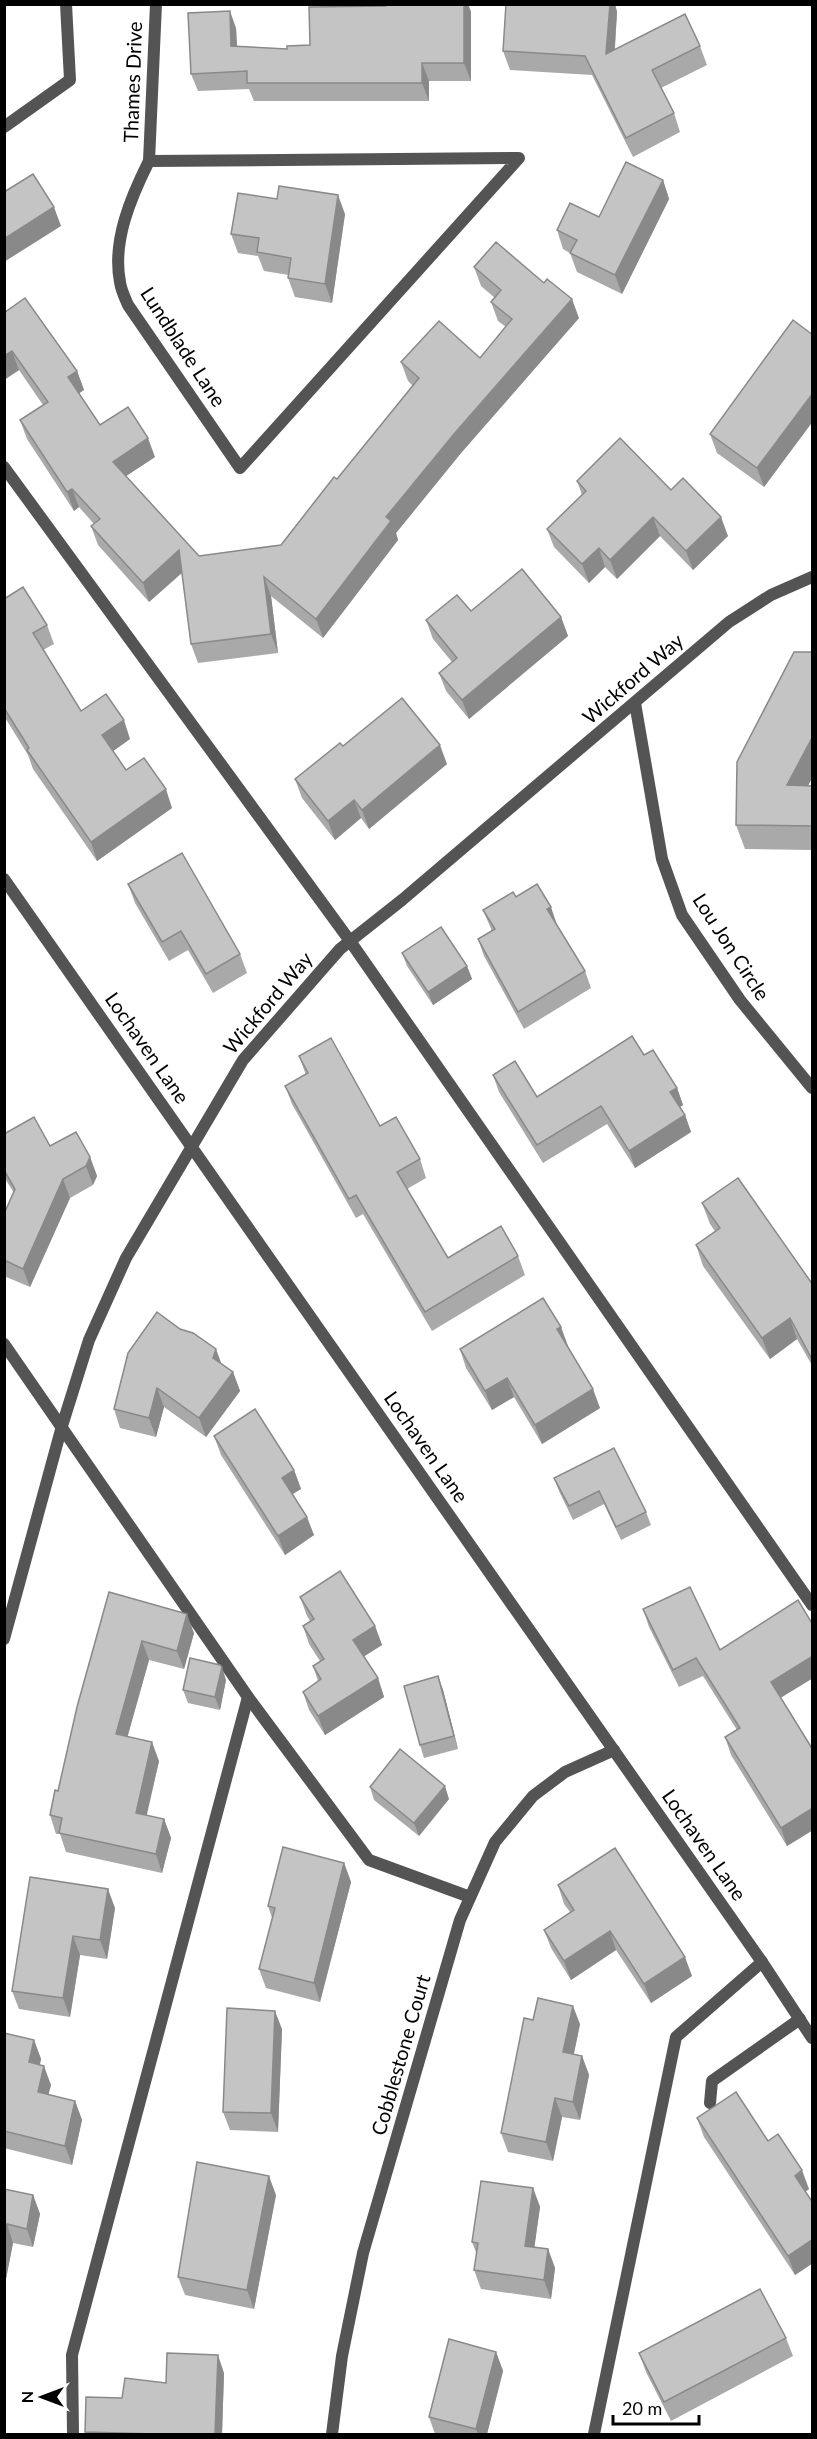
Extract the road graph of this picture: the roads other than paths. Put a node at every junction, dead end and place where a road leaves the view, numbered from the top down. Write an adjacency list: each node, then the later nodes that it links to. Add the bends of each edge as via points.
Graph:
1 (66, 4): 3 (street, via 70,80)
2 (156, 4): 4 (street, Thames Drive)
3 (4, 127)
4 (150, 161): 4 (street, Lundblade Lane, via 134,191 122,231 118,254 120,283 128,305 240,468 519,158)
5 (4, 467): 9 (street)
6 (813, 577): 7 (street, Wickford Way, via 771,595 729,622)
7 (635, 703): 9 (street, Wickford Way); 10 (street, Lou Jon Circle, via 662,859 682,915 740,1000)
8 (4, 879): 11 (street, Lochaven Lane)
9 (350, 941): 11 (street, Wickford Way, via 243,1060); 14 (street)
10 (813, 1088)
11 (192, 1145): 13 (street, Wickford Way, via 126,1258 89,1340); 17 (street, Lochaven Lane)
12 (4, 1344): 13 (street)
13 (62, 1426): 15 (street, Wickford Way); 16 (street)
14 (813, 1605)
15 (4, 1639)
16 (248, 1697): 18 (street, via 369,1860); 23 (street, via 72,2355)
17 (614, 1750): 18 (street, Cobblestone Court, via 565,1772 533,1796 495,1842); 19 (street, Lochaven Lane)
18 (470, 1898): 24 (street, Cobblestone Court, via 460,1920 363,2253 342,2356)
19 (762, 1962): 20 (street, Lochaven Lane); 25 (street, via 676,2037)
20 (800, 2019): 21 (street, Lochaven Lane); 22 (street, via 712,2081)
21 (813, 2038)
22 (710, 2103)
23 (73, 2434)
24 (332, 2434)
25 (594, 2434)

